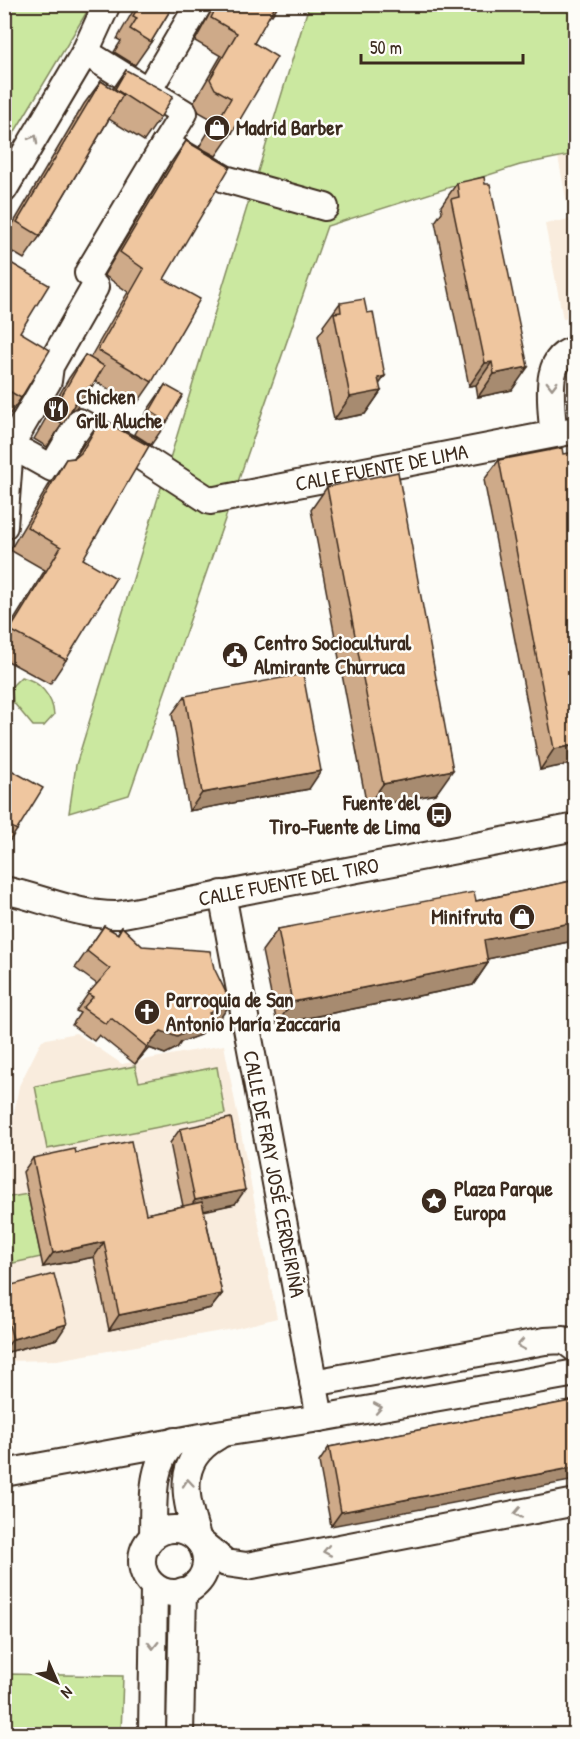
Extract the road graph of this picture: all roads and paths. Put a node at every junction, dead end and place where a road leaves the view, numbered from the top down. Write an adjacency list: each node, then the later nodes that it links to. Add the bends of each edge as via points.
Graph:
1 (107, 4): 3 (street)
2 (200, 4): 4 (street)
3 (85, 52): 4 (street); 6 (street, one-way to 3)
4 (148, 91): 5 (street, via 184,113)
5 (165, 144): 7 (street, via 225,180); 10 (street, via 92,280 50,366 48,381)
6 (4, 189)
7 (325, 207)
8 (576, 350): 9 (street, CALLE FUENTE DE LIMA, one-way to 9, via 556,360 552,376)
9 (565, 432): 10 (street, CALLE FUENTE DE LIMA, via 210,501 79,422 52,468)
10 (13, 448): 11 (street)
11 (4, 526)
12 (576, 827): 14 (street, CALLE FUENTE DEL TIRO)
13 (4, 890): 14 (street, CALLE FUENTE DEL TIRO, via 99,915 139,912)
14 (222, 894): 17 (street, CALLE DE FRAY JOSÉ CERDEIRIÑA)
15 (576, 1349): 17 (street, one-way to 17, via 564,1340 545,1341)
16 (576, 1373): 18 (street, one-way to 16)
17 (313, 1383): 18 (street, CALLE DE FRAY JOSÉ CERDEIRIÑA)
18 (320, 1418): 19 (street)
19 (224, 1433): 20 (street); 24 (street, one-way to 19, via 190,1515 187,1470 203,1444)
20 (175, 1441): 21 (street); 23 (street, via 166,1449 156,1472)
21 (4, 1473)
22 (576, 1502): 24 (street, one-way to 24, via 247,1566 226,1563)
23 (153, 1536): 24 (street, via 171,1528 182,1529); 25 (street, via 142,1552 141,1562)
24 (199, 1541): 26 (street, via 204,1551 204,1571 192,1587)
25 (154, 1587): 26 (street, via 173,1593); 27 (street, one-way to 27)
26 (183, 1591): 28 (street)
27 (152, 1734)
28 (180, 1734)

